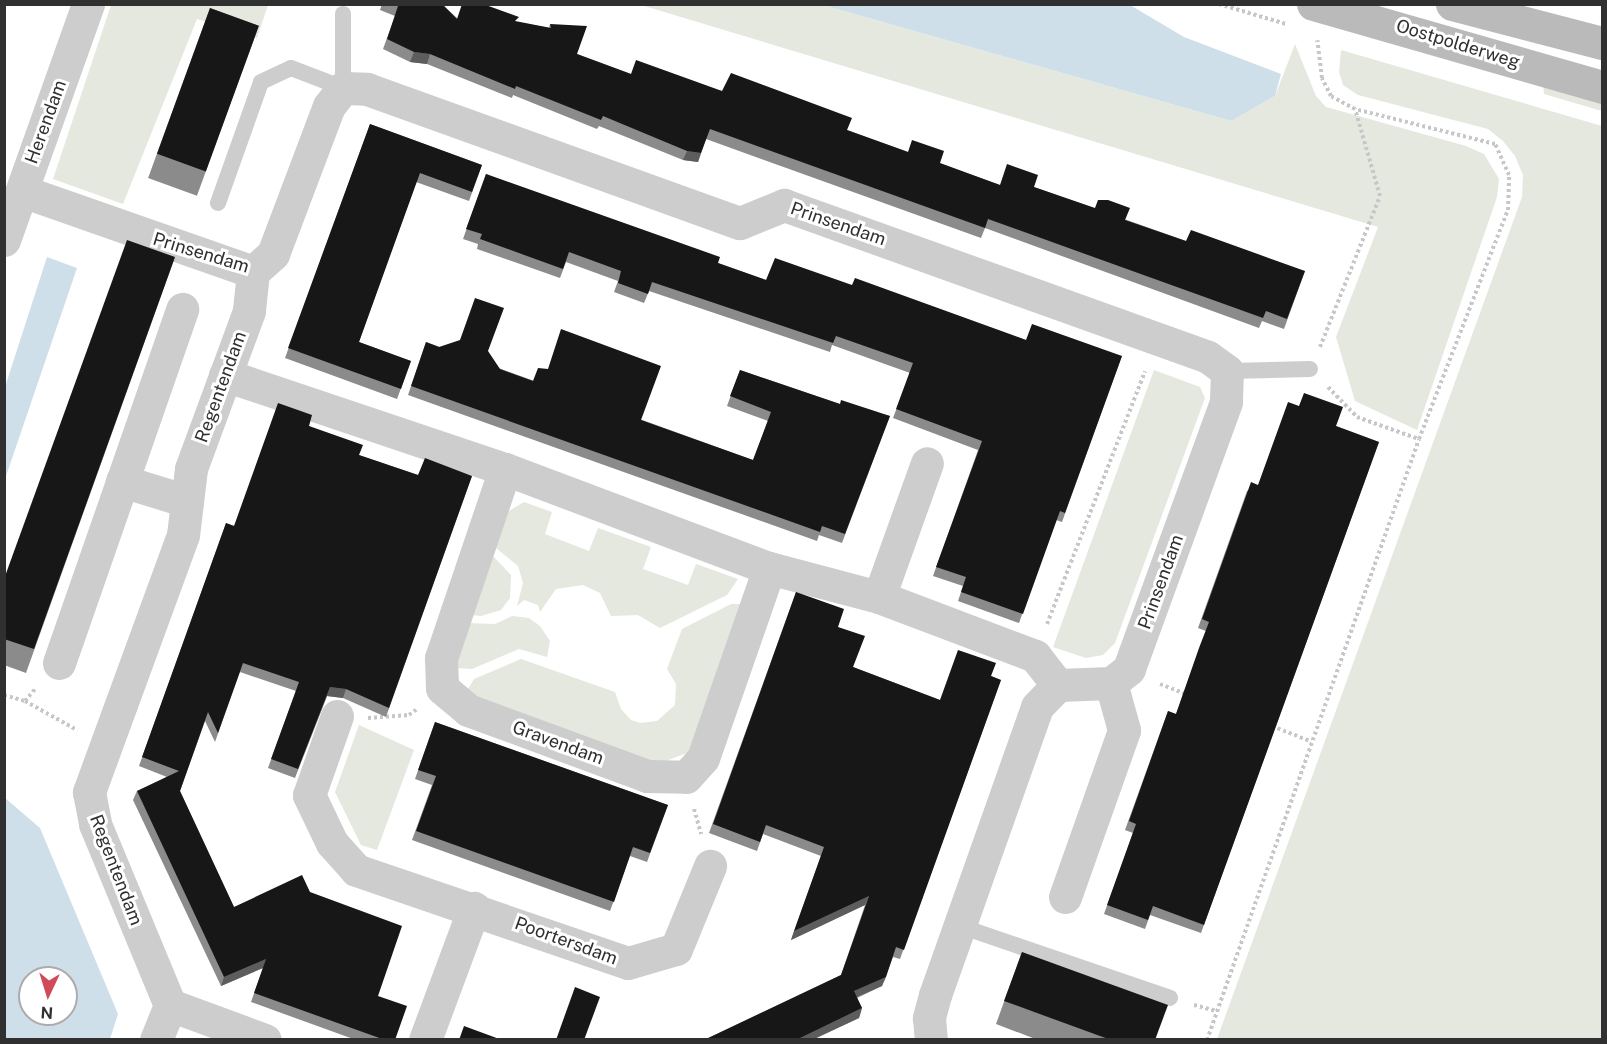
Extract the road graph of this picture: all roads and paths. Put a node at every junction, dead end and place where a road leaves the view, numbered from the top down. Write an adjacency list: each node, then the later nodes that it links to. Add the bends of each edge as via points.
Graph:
1 (88, 4): 10 (street, Herendam)
2 (1219, 4): 5 (path)
3 (1452, 4): 6 (street, Oostpolderweg)
4 (343, 14): 8 (lane)
5 (1312, 15): 7 (street, Oostpolderweg); 9 (path, via 1322,78 1330,96)
6 (1602, 43)
7 (1602, 87)
8 (343, 88): 11 (lane, Prinsendam, via 291,68 261,82); 13 (street, Prinsendam, via 329,106 273,254); 15 (street, Prinsendam, via 367,89 740,223 784,205)
9 (1355, 109): 16 (path, via 1380,196); 19 (path, via 1495,144 1509,176 1508,210)
10 (18, 178): 12 (street, Herendam); 13 (street, Prinsendam)
11 (218, 203)
12 (4, 240)
13 (253, 272): 18 (street, Regentendam, via 249,311)
14 (182, 309): 22 (street)
15 (1157, 338): 17 (street, Prinsendam, via 1208,357); 26 (path)
16 (1310, 369): 17 (lane); 19 (path, via 1357,417)
17 (1227, 371): 28 (street, Prinsendam, via 1226,402 1129,669)
18 (225, 375): 21 (street); 23 (street, Regentendam, via 191,469)
19 (1419, 439): 35 (path)
20 (927, 463): 25 (street)
21 (505, 469): 24 (street); 30 (street, via 441,658)
22 (122, 481): 23 (street); 27 (street)
23 (187, 501): 36 (street, Regentendam, via 183,535)
24 (769, 567): 25 (street); 37 (street, via 703,758)
25 (879, 597): 26 (street)
26 (1035, 656): 29 (street)
27 (59, 663)
28 (1111, 683): 29 (street); 31 (path, via 1143,677); 39 (street, via 1124,730)
29 (1058, 685): 41 (street, via 1037,707)
30 (442, 688): 33 (path, via 409,715 375,719); 37 (street, Gravendam, via 468,710 636,772)
31 (1199, 699)
32 (26, 701): 36 (path)
33 (337, 716): 40 (street, Poortersdam, via 309,795 332,843 356,870)
34 (1266, 724): 35 (path)
35 (1310, 741): 48 (path)
36 (106, 747): 43 (street, Regentendam, via 90,792 95,824)
37 (686, 777): 38 (path)
38 (710, 866): 40 (street, Poortersdam, via 676,949 628,963)
39 (1065, 897)
40 (474, 908): 46 (street)
41 (960, 926): 42 (lane); 47 (street, via 929,1018)
42 (1170, 998)
43 (170, 1005): 44 (street); 45 (street)
44 (156, 1040)
45 (265, 1040)
46 (425, 1040)
47 (931, 1040)
48 (1207, 1040)

